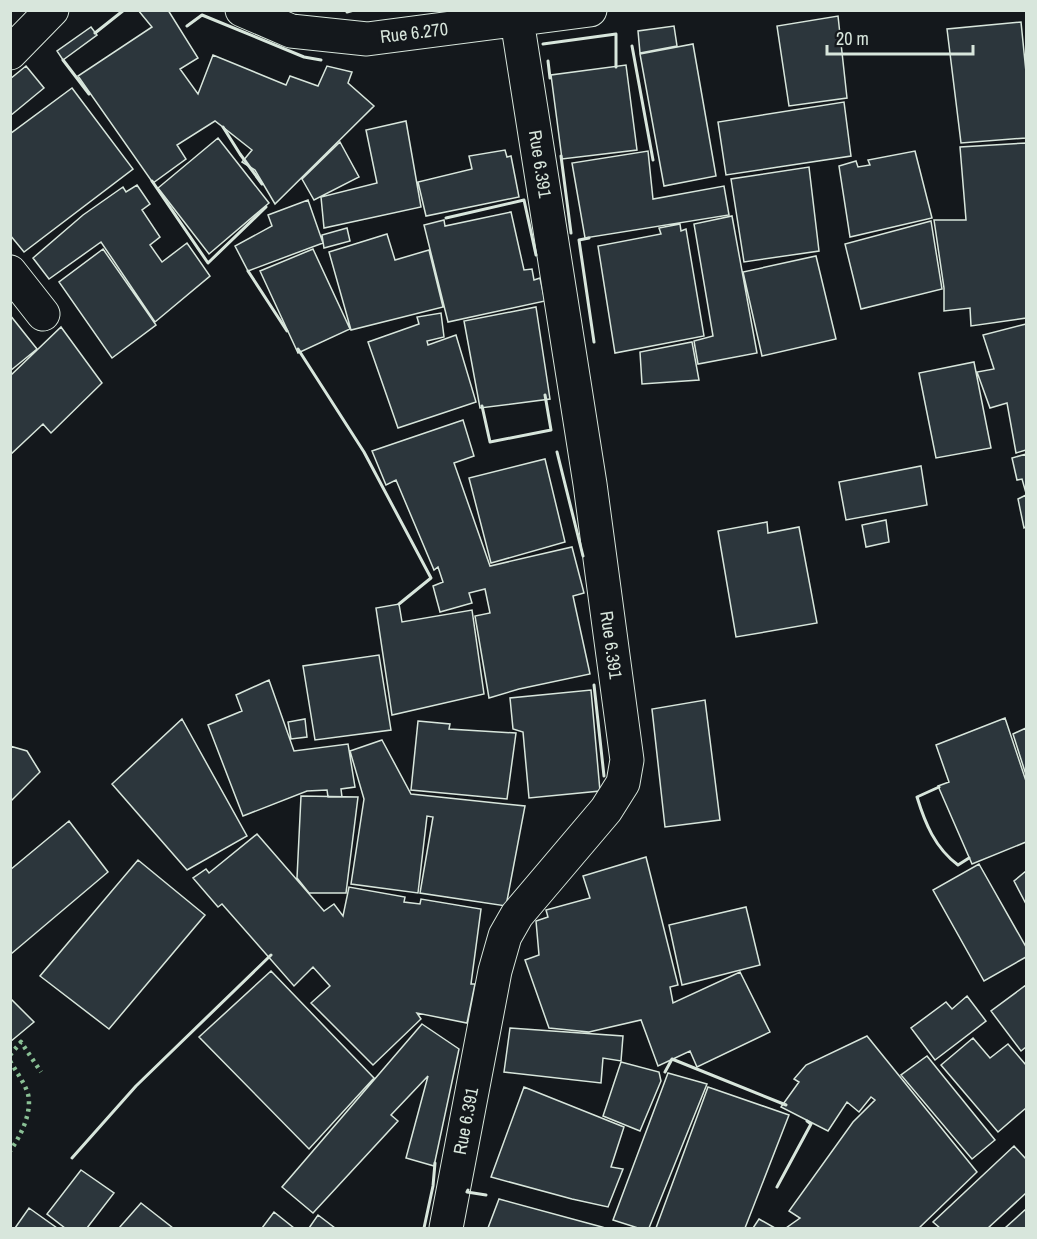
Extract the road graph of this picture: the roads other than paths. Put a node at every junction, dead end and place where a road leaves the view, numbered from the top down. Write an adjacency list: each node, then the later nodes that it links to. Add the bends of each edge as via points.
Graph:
1 (52, 10): 5 (street)
2 (242, 10): 4 (street, Rue 6.270, via 291,31 367,39)
3 (590, 10): 4 (street, Rue 6.270)
4 (517, 20): 8 (street, Rue 6.391, via 590,484 627,760 623,783 606,810 517,915 505,936)
5 (10, 53)
6 (10, 272): 7 (street)
7 (43, 314)
8 (446, 1228)

